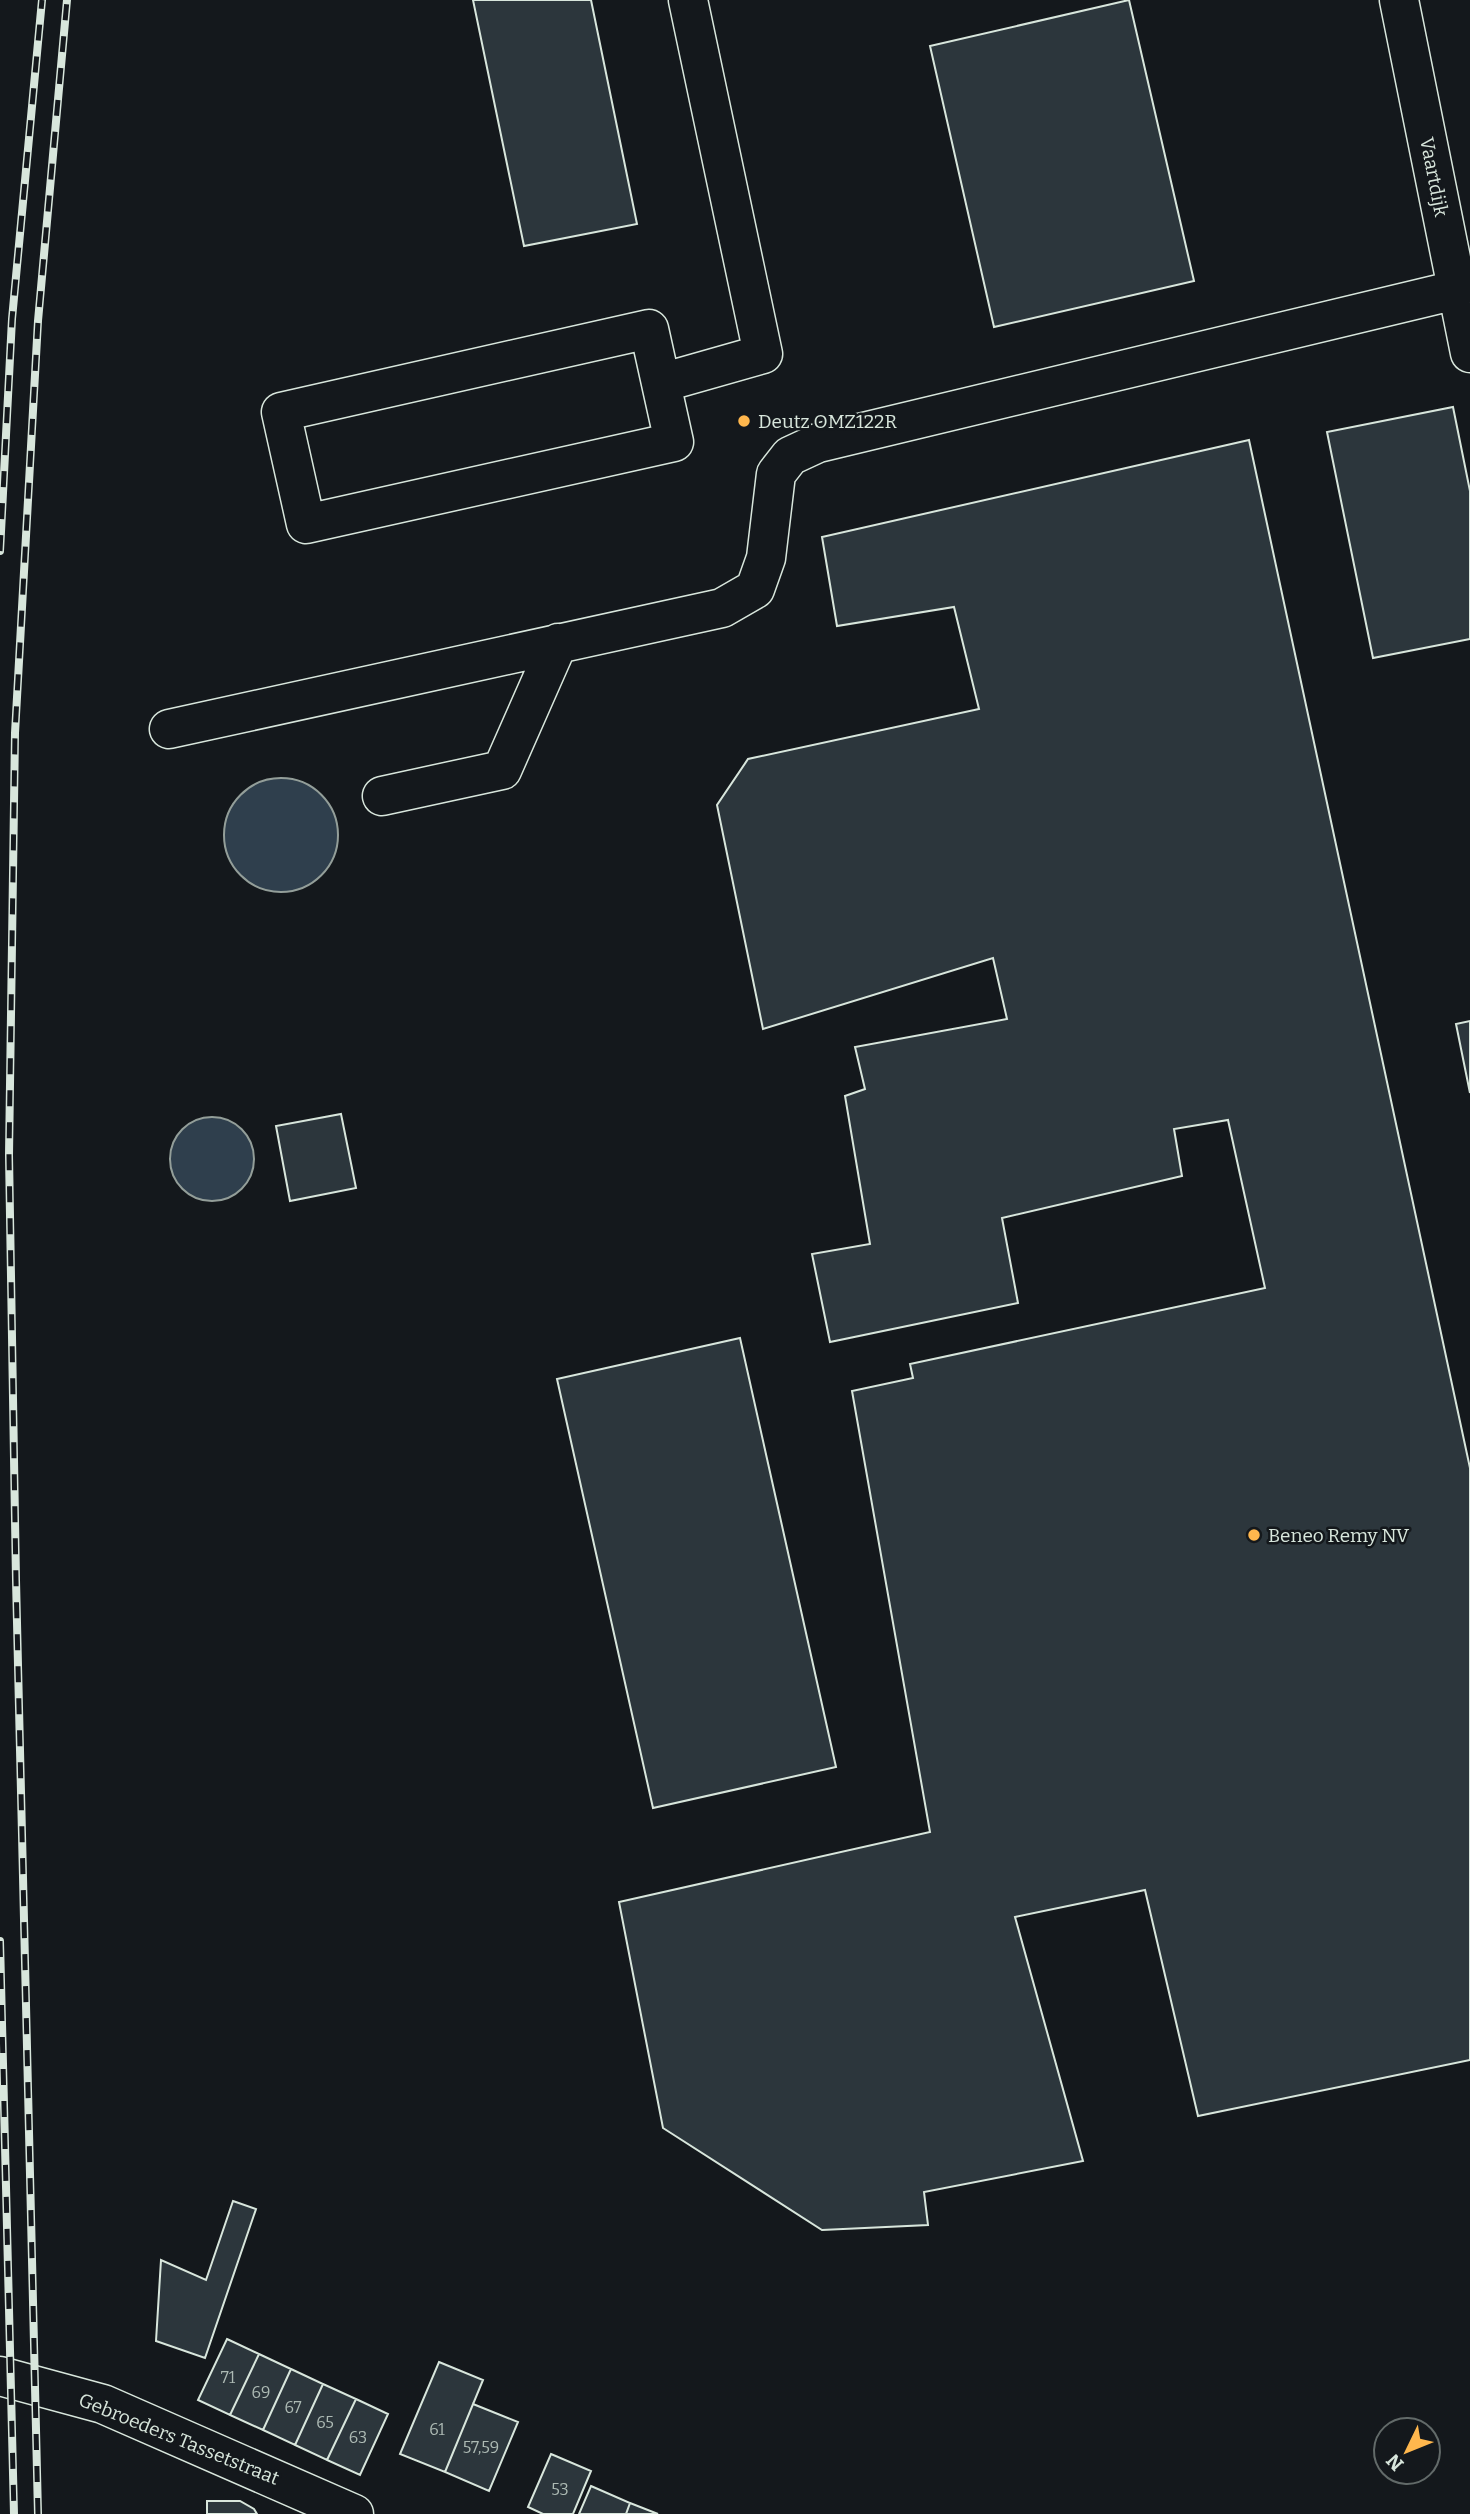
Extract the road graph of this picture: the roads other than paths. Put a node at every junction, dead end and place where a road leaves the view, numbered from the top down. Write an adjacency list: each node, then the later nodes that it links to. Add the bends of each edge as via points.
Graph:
1 (688, 0): 5 (street, via 763,355)
2 (1399, 0): 3 (street, Vaartdijk)
3 (1456, 290): 4 (street, Vaartdijk); 6 (street, via 818,443 790,456 776,474 766,558 755,589 722,608)
4 (1470, 353)
5 (662, 383): 5 (street, via 674,442 306,524 281,412 649,329)
6 (558, 643): 7 (street); 8 (street, via 502,770)
7 (169, 729)
8 (382, 796)
9 (0, 2376): 10 (street, Gebroeders Tassetstraat, via 103,2404)
10 (300, 2502): 11 (street, Gebroeders Tassetstraat)
11 (354, 2514)

